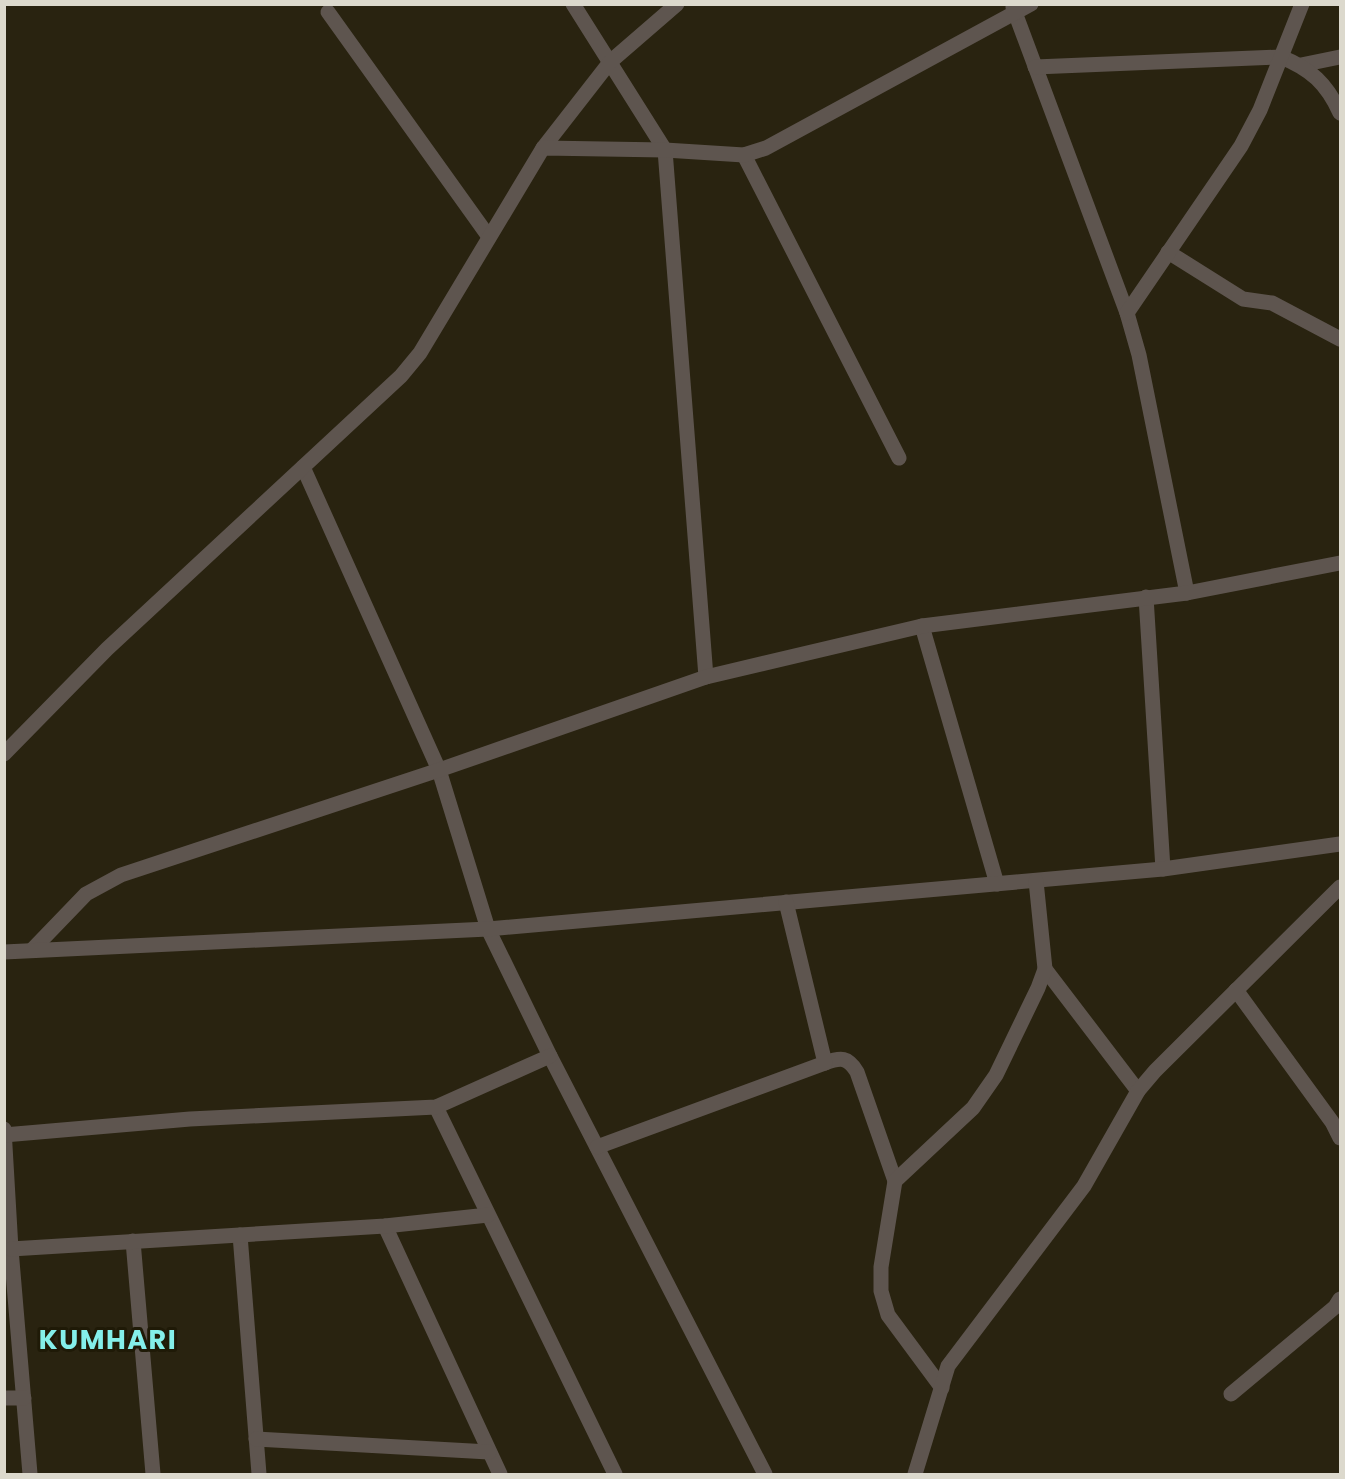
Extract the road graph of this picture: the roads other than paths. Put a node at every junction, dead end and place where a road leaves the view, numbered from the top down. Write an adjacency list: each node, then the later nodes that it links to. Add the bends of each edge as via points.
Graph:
1 (573, 4): 9 (street)
2 (677, 4): 9 (street)
3 (1031, 4): 5 (street)
4 (1302, 4): 7 (street)
5 (1014, 9): 11 (street); 15 (street, via 766,148)
6 (328, 12): 16 (street)
7 (1281, 57): 10 (street); 11 (street); 17 (street, via 1241,146)
8 (1341, 57): 10 (street)
9 (610, 62): 13 (street); 14 (street)
10 (1301, 64): 12 (street, via 1322,81)
11 (1035, 67): 18 (street)
12 (1341, 113)
13 (543, 148): 14 (street); 16 (street)
14 (665, 150): 15 (street); 26 (street)
15 (744, 155): 20 (street)
16 (489, 237): 21 (street, via 420,353 401,376)
17 (1168, 252): 18 (street); 19 (street, via 1243,299 1272,303)
18 (1127, 313): 23 (street)
19 (1341, 339)
20 (898, 458)
21 (303, 467): 27 (street, via 107,649); 28 (street)
22 (1341, 564): 23 (street)
23 (1187, 593): 24 (street)
24 (1146, 597): 25 (street); 30 (street)
25 (922, 626): 26 (street); 32 (street)
26 (706, 677): 28 (street)
27 (4, 754)
28 (439, 770): 35 (street); 36 (street, via 111,879 86,894)
29 (1341, 844): 30 (street)
30 (1163, 869): 31 (street)
31 (1036, 881): 32 (street); 38 (street)
32 (997, 884): 34 (street)
33 (1341, 887): 39 (street)
34 (786, 902): 35 (street); 41 (street)
35 (488, 929): 36 (street); 40 (street)
36 (33, 949): 37 (street)
37 (4, 952)
38 (1045, 969): 42 (street); 48 (street, via 996,1075 973,1108)
39 (1236, 990): 42 (street); 46 (street)
40 (550, 1056): 43 (street); 47 (street)
41 (825, 1063): 47 (street); 48 (street, via 841,1058 851,1062 857,1072)
42 (1138, 1092): 55 (street, via 1084,1186 948,1366)
43 (436, 1107): 45 (street, via 190,1119); 49 (street)
44 (4, 1129): 45 (street)
45 (5, 1134): 53 (street)
46 (1341, 1138)
47 (597, 1147): 66 (street)
48 (894, 1181): 55 (street, via 880,1267 881,1291 888,1315)
49 (488, 1215): 50 (street); 65 (street)
50 (385, 1226): 51 (street); 60 (street)
51 (240, 1235): 52 (street); 59 (street)
52 (133, 1241): 53 (street); 62 (street)
53 (11, 1249): 58 (street)
54 (1341, 1299): 56 (street)
55 (942, 1388): 67 (street)
56 (1231, 1394)
57 (4, 1398): 58 (street)
58 (24, 1398): 61 (street)
59 (256, 1439): 60 (street); 63 (street)
60 (489, 1452): 64 (street)
61 (30, 1474)
62 (153, 1474)
63 (259, 1474)
64 (500, 1474)
65 (615, 1474)
66 (765, 1474)
67 (915, 1474)

